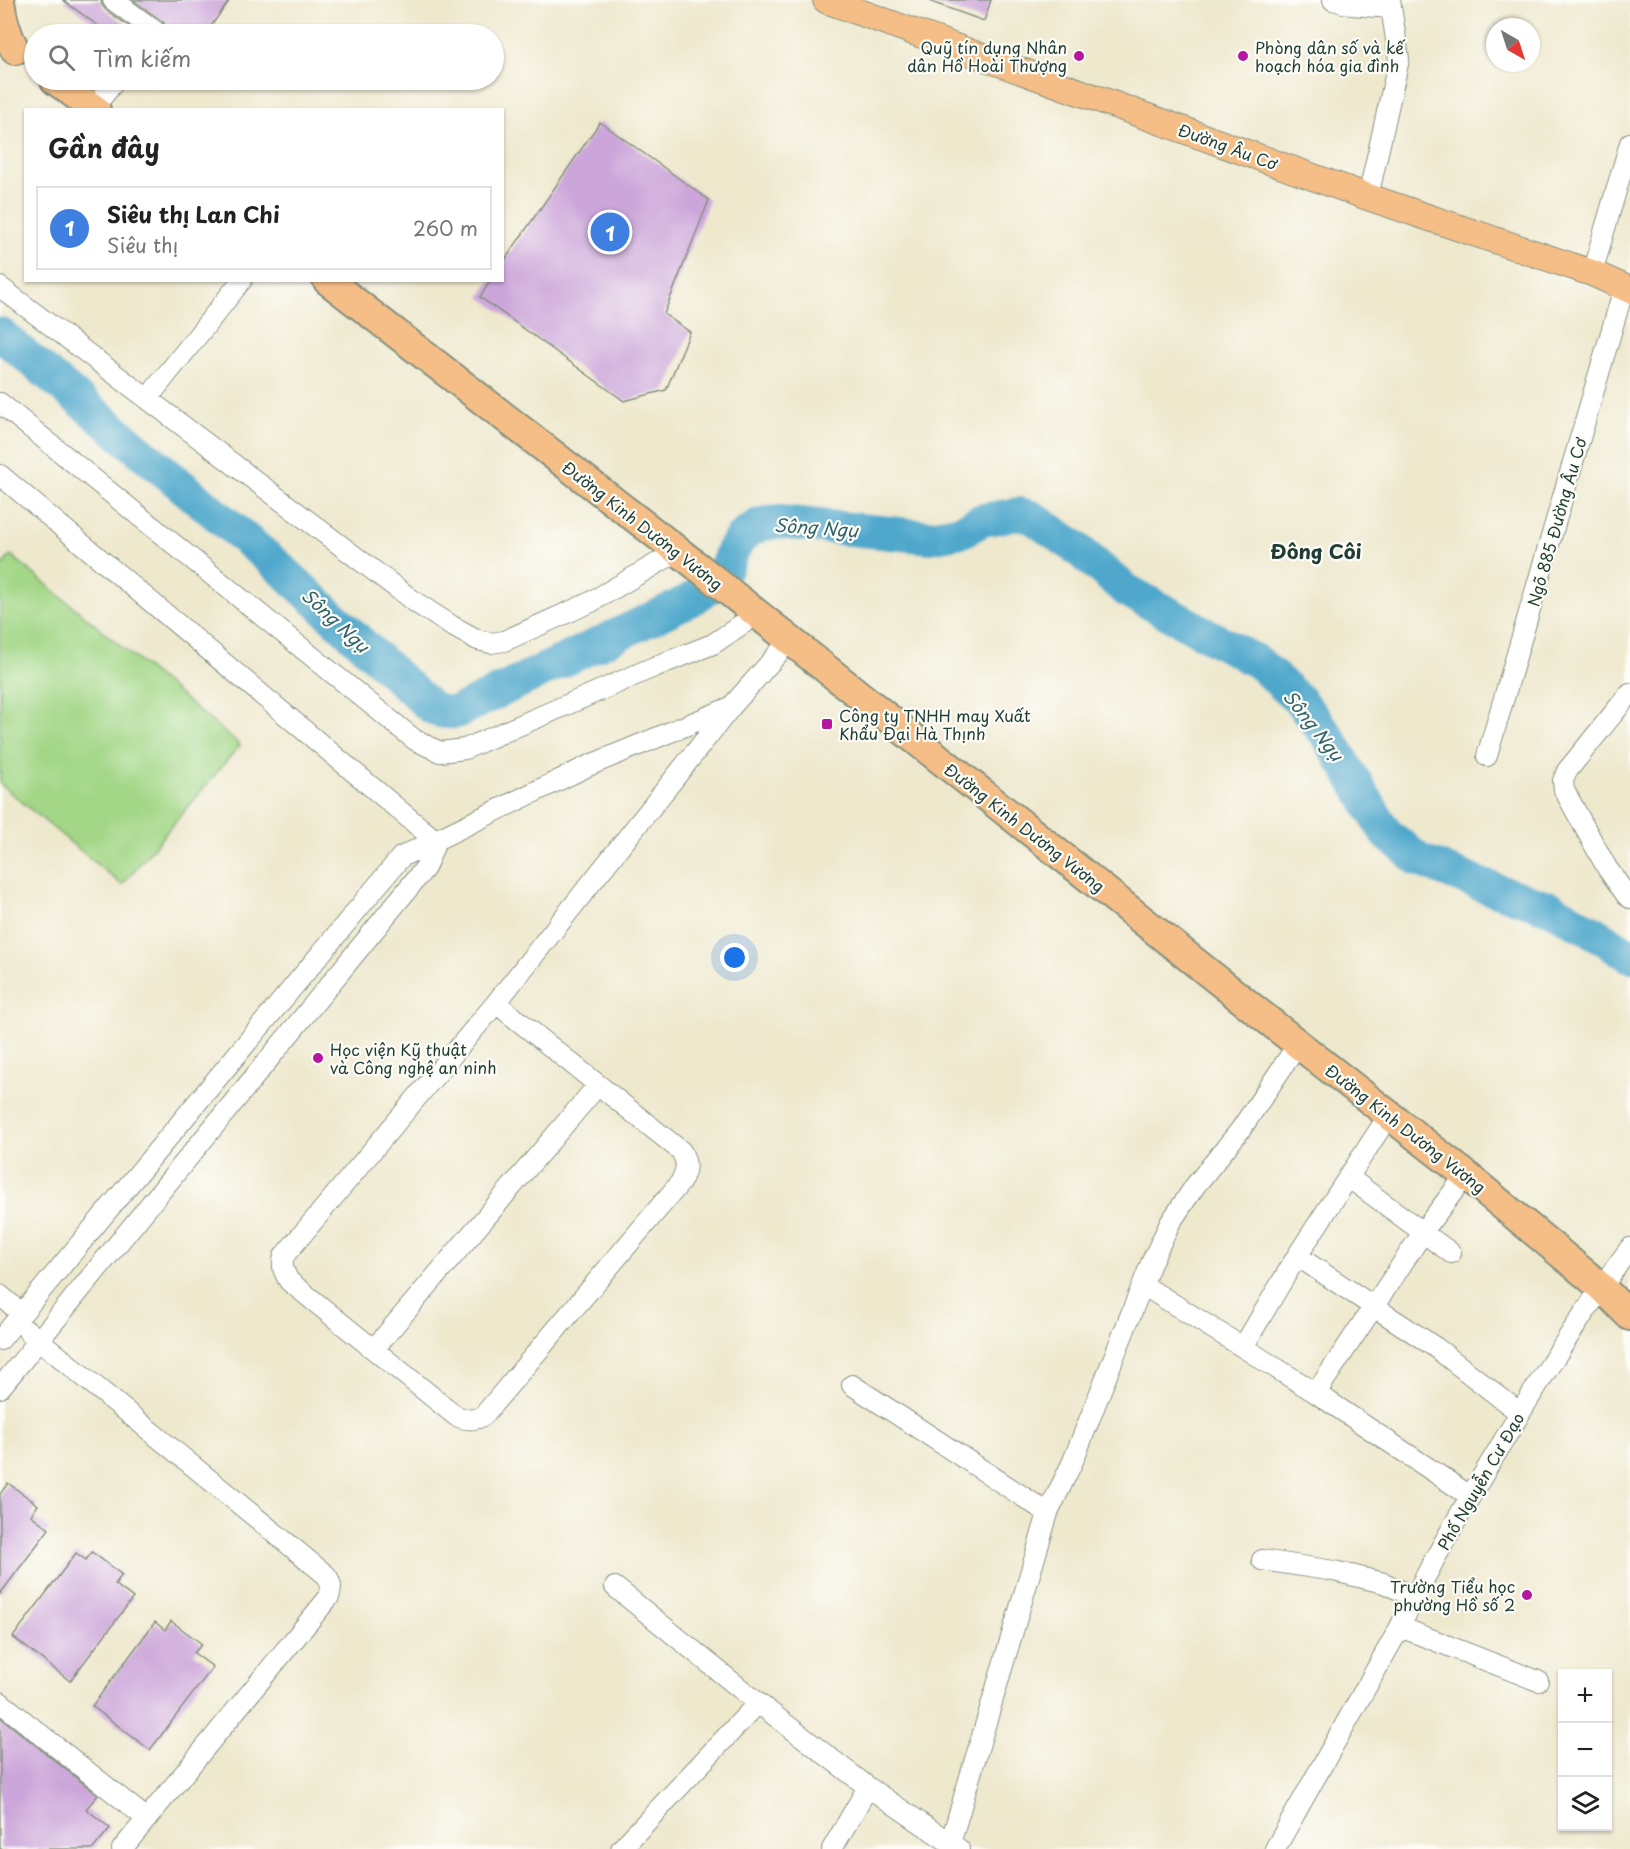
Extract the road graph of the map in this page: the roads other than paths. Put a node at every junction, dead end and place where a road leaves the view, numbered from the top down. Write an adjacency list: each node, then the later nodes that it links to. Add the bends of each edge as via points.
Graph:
1 (113, 0): 6 (street)
2 (1334, 0): 5 (street, via 1351,5)
3 (0, 1): 7 (highway)
4 (836, 2): 13 (main road, Đường Âu Cơ)
5 (1390, 4): 13 (street, via 1399,59)
6 (146, 24)
7 (12, 49)
8 (68, 90): 10 (highway)
9 (108, 90): 11 (street)
10 (93, 108)
11 (95, 108)
12 (1630, 143): 14 (street)
13 (1368, 197): 14 (main road, Đường Âu Cơ)
14 (1592, 273): 18 (main road, Đường Âu Cơ)
15 (241, 282): 19 (street)
16 (330, 282): 22 (highway, Đường Kinh Dương Vương)
17 (0, 287): 19 (street)
18 (1627, 289): 27 (street, Ngõ 885 Đường Âu Cơ)
19 (148, 398): 22 (street, via 415,602 478,640 491,643 515,637 591,602)
20 (0, 403): 23 (street, via 415,740 440,752 465,749 713,644)
21 (0, 475): 28 (street)
22 (680, 553): 23 (highway, Đường Kinh Dương Vương)
23 (752, 610): 24 (highway, Đường Kinh Dương Vương)
24 (790, 640): 26 (street); 31 (highway, Đường Kinh Dương Vương)
25 (1630, 693): 29 (street, via 1563,781 1564,790 1607,868)
26 (731, 707): 28 (street, via 588,766); 30 (street)
27 (1487, 756)
28 (436, 840): 45 (street, via 401,857); 46 (street, via 425,868)
29 (1630, 898)
30 (496, 1003): 32 (street); 48 (street, via 284,1256 283,1271 289,1281)
31 (1298, 1044): 33 (highway, Đường Kinh Dương Vương); 40 (street, via 1241,1129 1170,1223)
32 (597, 1085): 48 (street); 48 (street, via 681,1150 687,1162 680,1183 483,1416 475,1420 456,1416)
33 (1389, 1115): 34 (highway, Đường Kinh Dương Vương); 35 (street)
34 (1466, 1175): 36 (street); 41 (highway, Đường Kinh Dương Vương)
35 (1348, 1177): 36 (street); 39 (street)
36 (1423, 1232): 38 (street); 43 (street)
37 (1630, 1248): 41 (street, Phố Nguyễn Cư Đạo)
38 (1451, 1252)
39 (1297, 1256): 43 (street); 47 (street)
40 (1143, 1285): 47 (street); 54 (street, via 1073,1461)
41 (1601, 1287): 44 (highway, Đường Kinh Dương Vương); 52 (street, Phố Nguyễn Cư Đạo)
42 (0, 1295): 45 (street)
43 (1374, 1307): 51 (street); 52 (street, via 1435,1347)
44 (1630, 1316)
45 (9, 1327): 46 (street)
46 (38, 1340): 50 (street); 63 (street, via 331,1582 329,1597)
47 (1243, 1347): 51 (street)
48 (374, 1349)
49 (852, 1385): 54 (street)
50 (0, 1388)
51 (1316, 1393): 53 (street)
52 (1520, 1413): 53 (street, Phố Nguyễn Cư Đạo)
53 (1470, 1496): 57 (street, Phố Nguyễn Cư Đạo)
54 (1048, 1513): 64 (street)
55 (1262, 1560): 57 (street, via 1384,1583)
56 (615, 1587): 61 (street)
57 (1414, 1597): 58 (street, Phố Nguyễn Cư Đạo)
58 (1400, 1627): 59 (street); 68 (street, Phố Nguyễn Cư Đạo)
59 (1538, 1681)
60 (0, 1702): 63 (street)
61 (758, 1703): 62 (street); 66 (street)
62 (868, 1787): 64 (street); 67 (street)
63 (147, 1820): 65 (street)
64 (954, 1846)
65 (123, 1849)
66 (621, 1849)
67 (832, 1849)
68 (1275, 1849)

